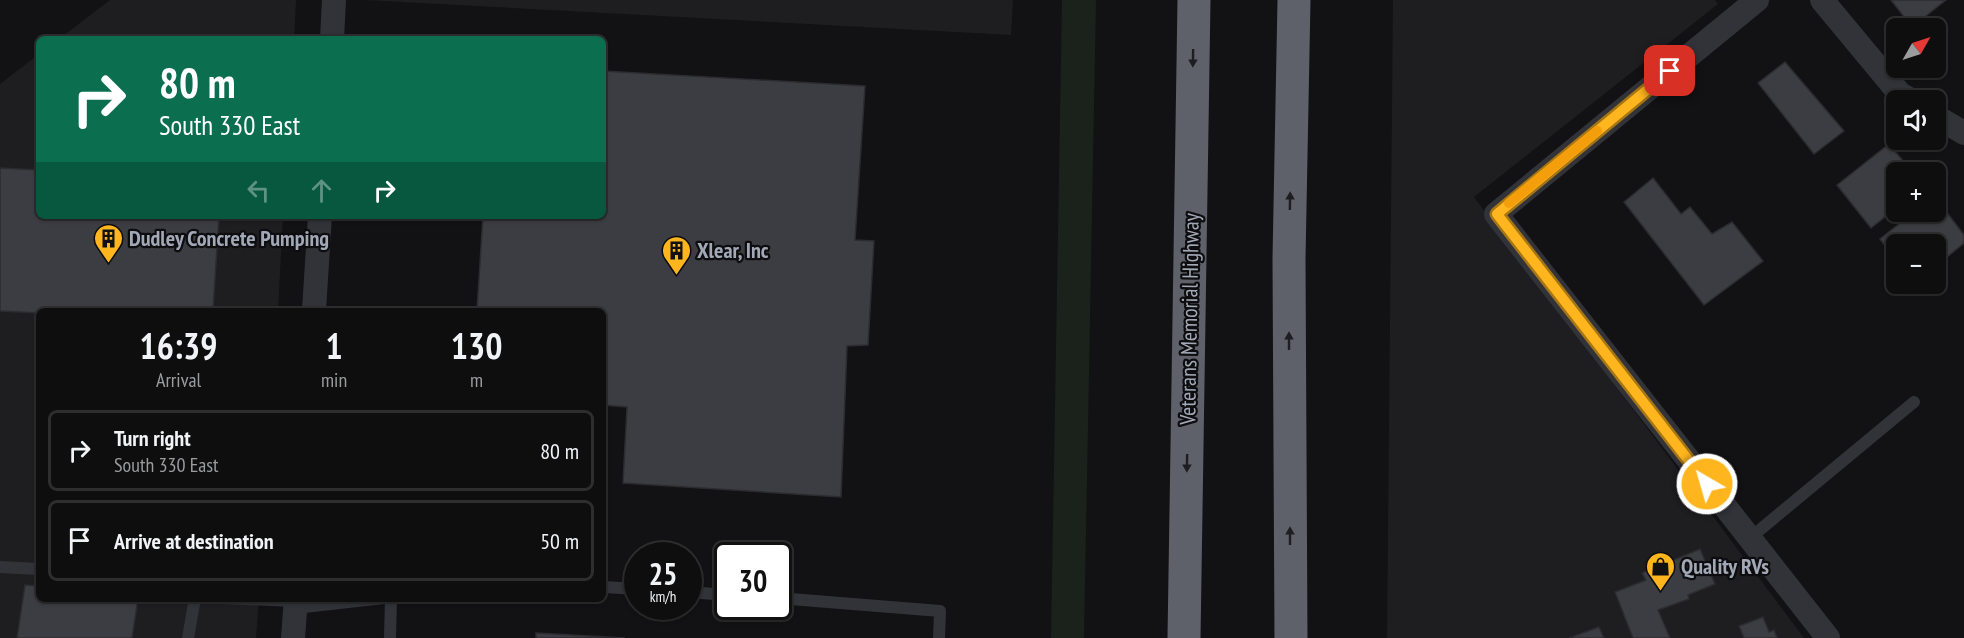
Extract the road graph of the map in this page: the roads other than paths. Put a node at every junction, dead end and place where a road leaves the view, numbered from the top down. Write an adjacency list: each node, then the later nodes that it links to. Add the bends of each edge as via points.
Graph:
1 (334, 0): 6 (street)
2 (1194, 0): 22 (highway, Veterans Memorial Highway, one-way to 22)
3 (1294, 0): 27 (highway, one-way to 3, via 1289,260)
4 (1757, 0): 13 (street, via 1497,214)
5 (1822, 0): 7 (street)
6 (332, 36)
7 (1897, 90)
8 (1946, 122): 9 (street)
9 (1964, 133)
10 (320, 219): 11 (street)
11 (314, 308)
12 (1914, 402): 13 (lane)
13 (1750, 538): 28 (street)
14 (0, 567): 15 (lane)
15 (36, 569)
16 (606, 587): 17 (lane)
17 (624, 588)
18 (792, 599): 26 (lane, via 940,611)
19 (194, 602): 23 (lane)
20 (295, 602): 24 (street)
21 (391, 602): 25 (lane)
22 (1182, 633)
23 (188, 638)
24 (293, 638)
25 (390, 638)
26 (939, 638)
27 (1291, 638)
28 (1828, 638)

